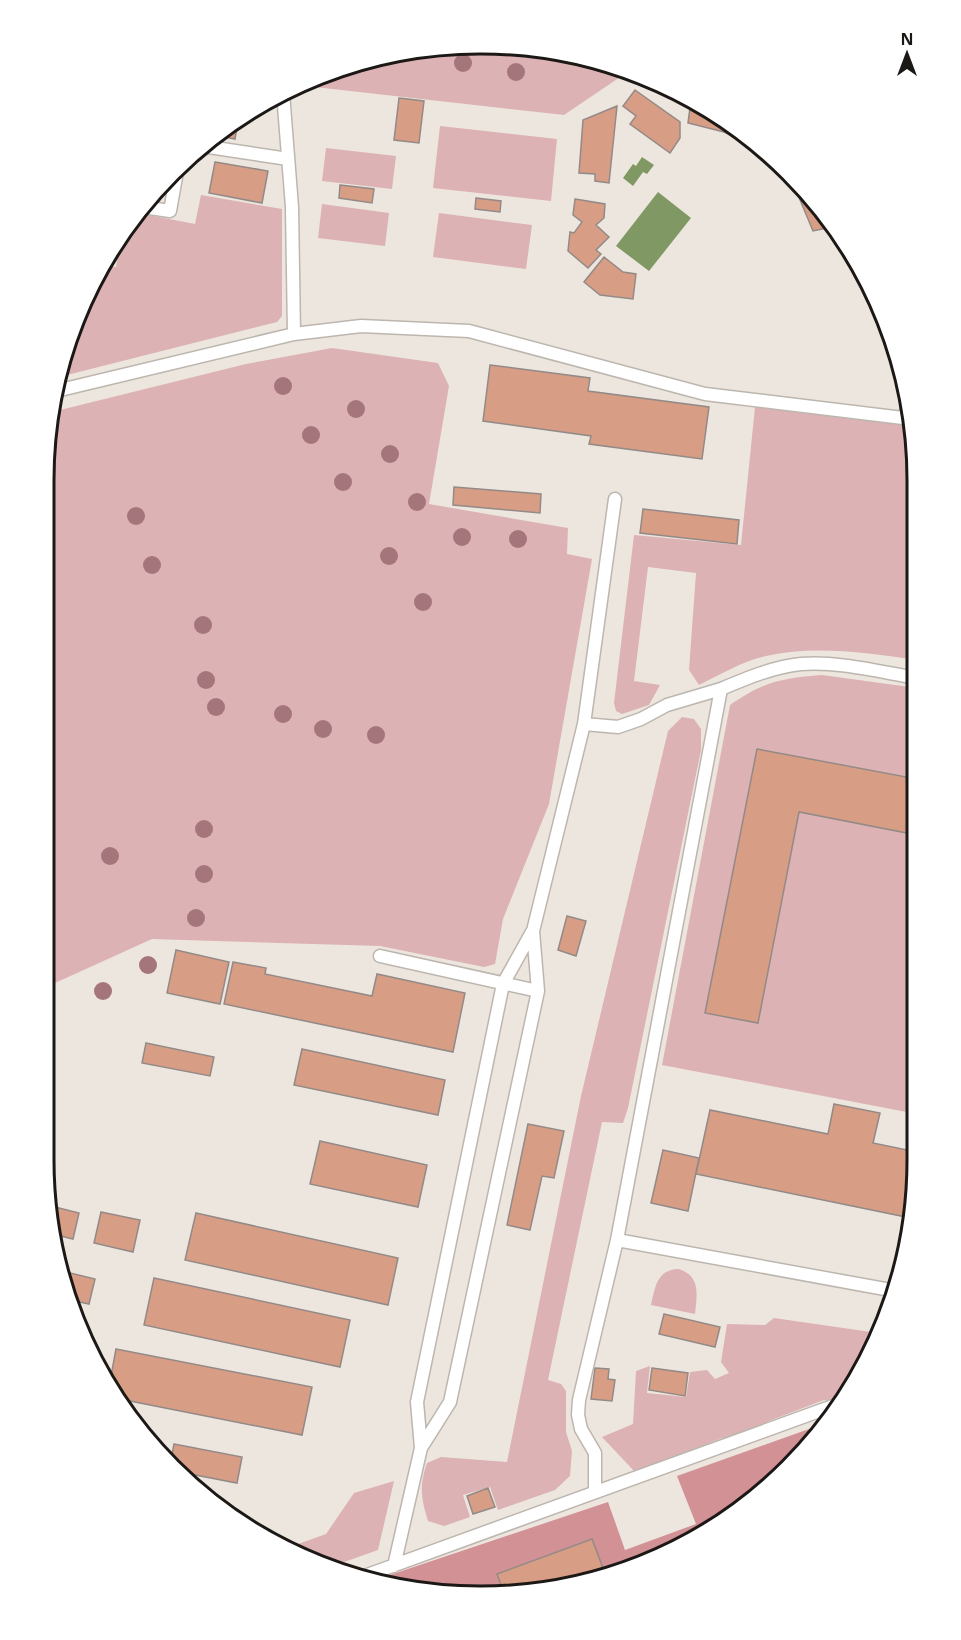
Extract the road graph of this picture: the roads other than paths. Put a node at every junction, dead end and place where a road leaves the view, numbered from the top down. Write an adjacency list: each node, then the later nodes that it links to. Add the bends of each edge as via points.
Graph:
1 (284, 102): 3 (lane)
2 (214, 148): 3 (lane)
3 (288, 159): 6 (lane)
4 (175, 183): 5 (lane, via 170,211)
5 (152, 208)
6 (294, 334): 7 (lane); 8 (lane, via 361,326 469,331 705,394)
7 (64, 389)
8 (902, 418)
9 (615, 499): 12 (lane)
10 (907, 677): 11 (lane, via 802,664 761,673)
11 (722, 689): 12 (lane, via 667,705 618,727); 17 (lane)
12 (584, 724): 13 (lane)
13 (533, 931): 15 (lane); 16 (lane)
14 (380, 956): 15 (lane)
15 (503, 984): 16 (lane); 20 (lane, via 417,1402)
16 (538, 991): 20 (lane, via 450,1402)
17 (617, 1240): 18 (lane); 21 (lane, via 579,1400 581,1429 595,1453)
18 (886, 1289)
19 (826, 1408): 21 (lane)
20 (421, 1448): 22 (lane)
21 (595, 1492): 22 (lane)
22 (394, 1566): 23 (lane)
23 (375, 1572)

